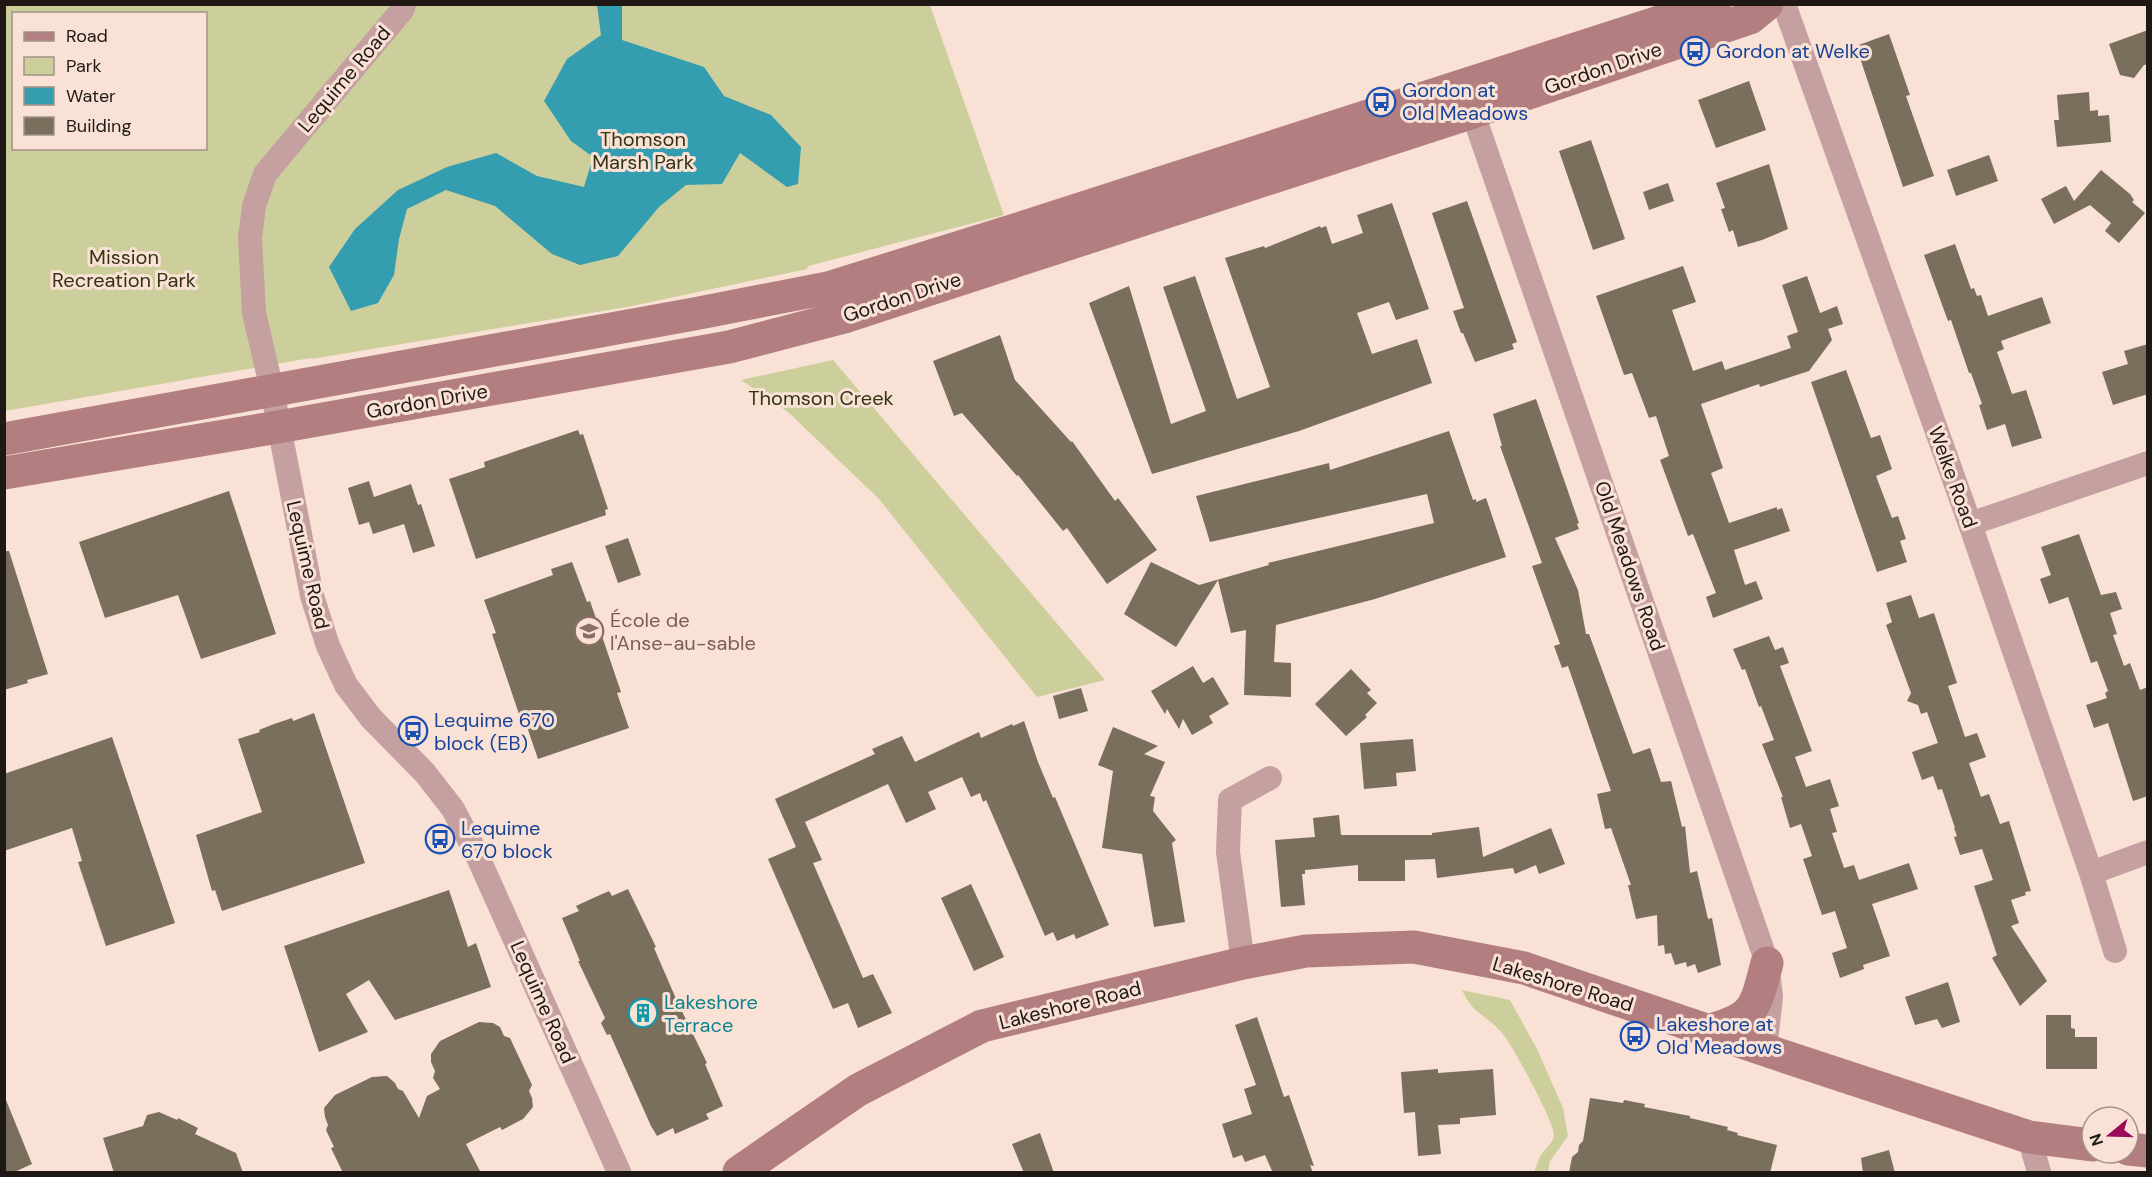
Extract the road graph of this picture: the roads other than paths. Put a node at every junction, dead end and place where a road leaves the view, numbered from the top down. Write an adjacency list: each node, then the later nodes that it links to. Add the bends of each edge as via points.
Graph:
1 (404, 4): 6 (street, Lequime Road, via 265,174 254,206 250,238 254,313)
2 (1715, 4): 5 (main road, Gordon Drive)
3 (1767, 4): 5 (main road, Gordon Drive, via 1750,18)
4 (1784, 4): 11 (street, Welke Road)
5 (1468, 99): 6 (main road, Gordon Drive, via 828,288); 7 (main road, Gordon Drive, via 843,317 718,349); 17 (street, Old Meadows Road)
6 (272, 390): 7 (street, Lequime Road); 8 (main road, Gordon Drive)
7 (278, 427): 10 (main road, Gordon Drive); 22 (street, Lequime Road, via 312,596 346,685 453,809)
8 (4, 439)
9 (2148, 463): 11 (street)
10 (4, 473)
11 (1970, 524): 14 (street, Welke Road)
12 (1270, 778): 16 (street, via 1230,800 1228,852)
13 (2148, 852): 14 (street)
14 (2091, 873): 15 (street, Welke Road)
15 (2115, 951)
16 (1244, 963): 18 (main road, Lakeshore Road, via 1306,951 1414,946 1524,968); 23 (main road, Lakeshore Road, via 982,1026 858,1090)
17 (1767, 963): 18 (main road, via 1758,997 1748,1014 1732,1024); 19 (street, Old Meadows Road, via 1771,997)
18 (1707, 1031): 19 (main road, Lakeshore Road)
19 (1765, 1050): 20 (main road, Lakeshore Road)
20 (2029, 1137): 21 (main road, Lakeshore Road); 24 (street)
21 (2080, 1143)
22 (619, 1173)
23 (739, 1173)
24 (2039, 1173)

